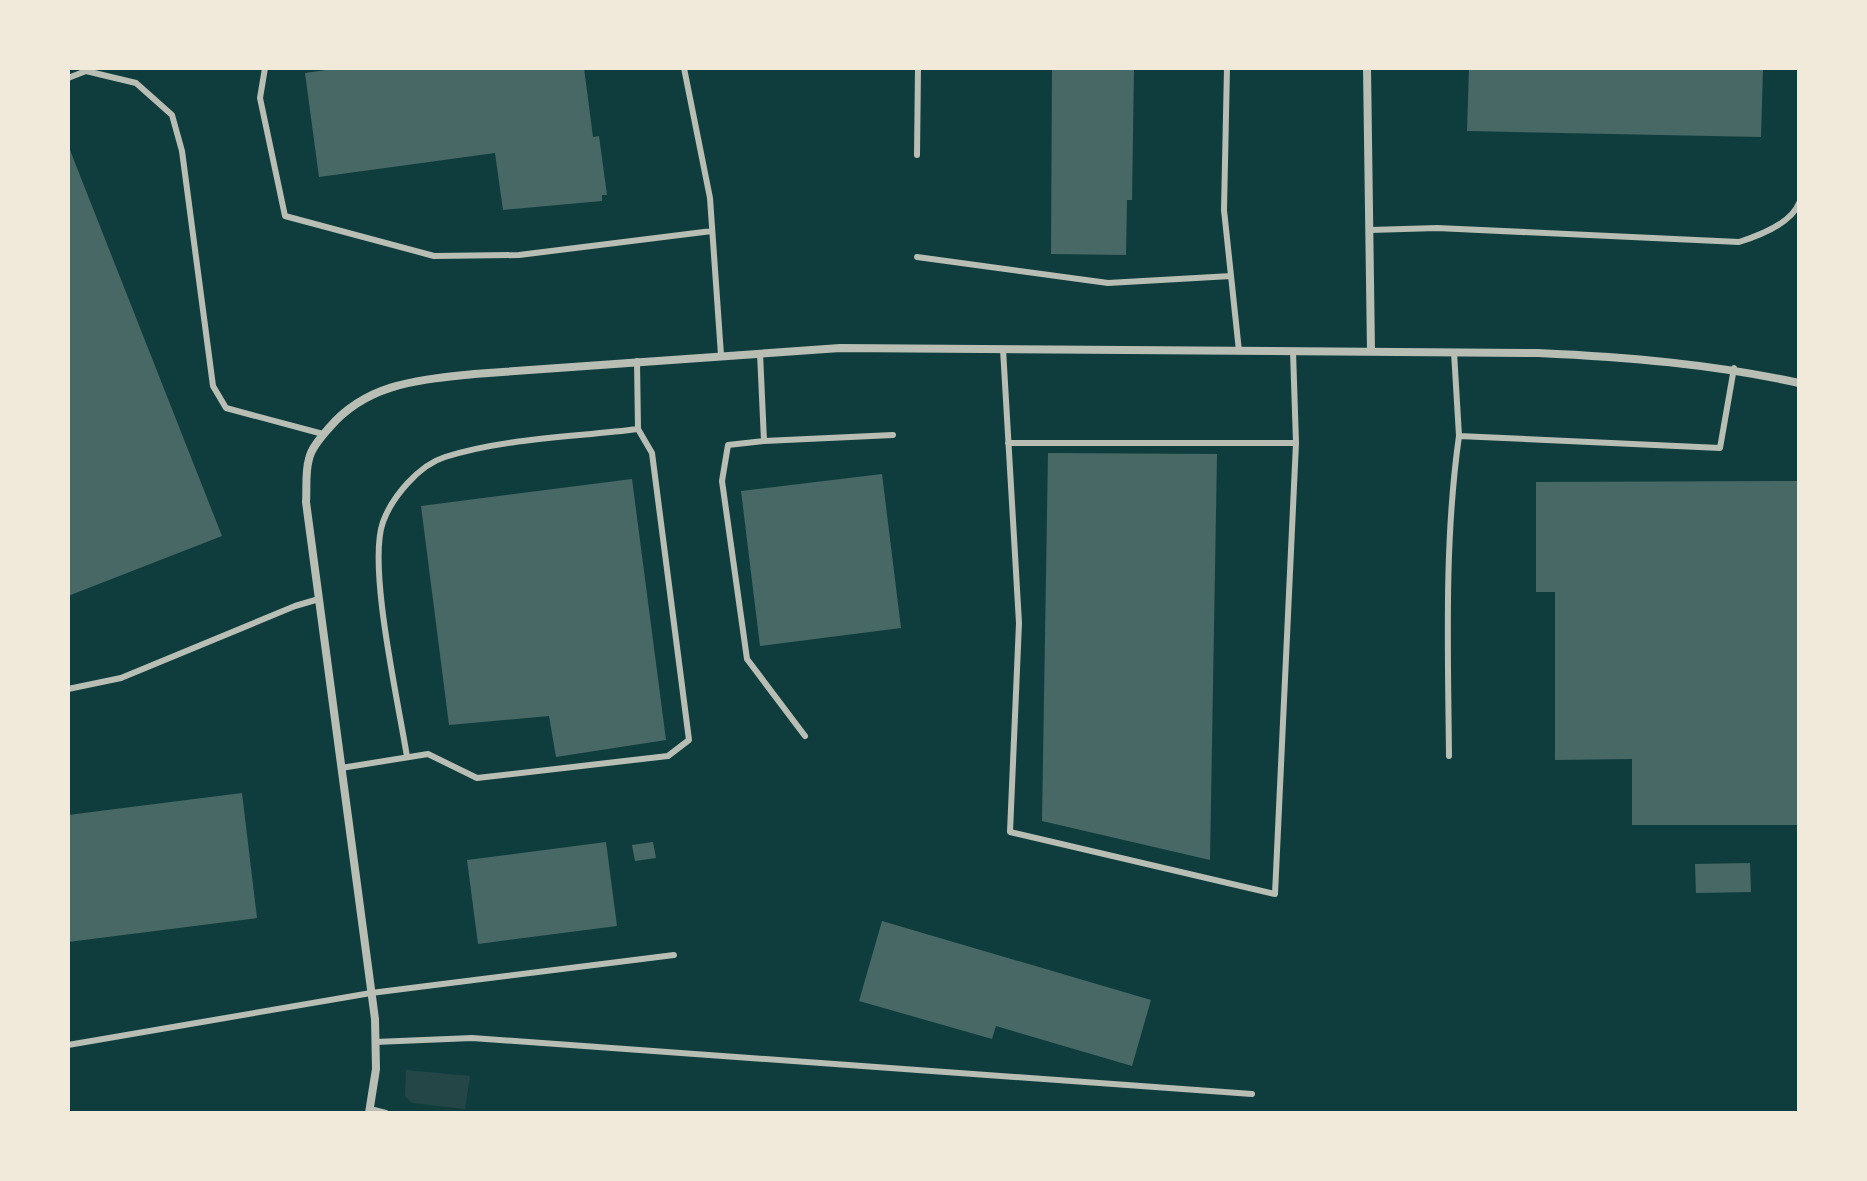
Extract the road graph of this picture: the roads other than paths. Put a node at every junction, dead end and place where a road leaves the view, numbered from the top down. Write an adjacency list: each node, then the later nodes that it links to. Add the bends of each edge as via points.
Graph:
1 (265, 68): 10 (lane, via 260,98 285,216 434,256 519,255)
2 (684, 68): 10 (lane)
3 (918, 68): 7 (lane)
4 (1227, 68): 12 (lane, via 1224,210)
5 (1367, 68): 9 (street)
6 (68, 78): 24 (lane, via 86,71 136,83 172,115 182,151 213,386 226,408)
7 (917, 155)
8 (1799, 203): 9 (lane, via 1764,234 1739,242 1437,228)
9 (1370, 230): 16 (street)
10 (712, 231): 19 (lane)
11 (917, 257): 12 (lane, via 1108,283)
12 (1231, 276): 14 (lane)
13 (1003, 349): 14 (street); 18 (street); 28 (lane)
14 (1239, 351): 15 (street)
15 (1293, 351): 16 (street); 29 (lane)
16 (1371, 352): 17 (street)
17 (1454, 352): 21 (street, via 1633,357); 26 (lane)
18 (760, 353): 19 (street); 27 (lane)
19 (721, 355): 20 (street)
20 (637, 361): 23 (lane); 24 (street, via 414,380 353,404)
21 (1734, 368): 22 (street); 26 (lane, via 1720,448)
22 (1799, 383)
23 (638, 429): 34 (lane, via 441,458 407,482 383,522 377,568); 34 (lane, via 652,453 689,740 668,756 477,778 428,754)
24 (323, 434): 30 (street, via 309,457 306,502)
25 (893, 435): 27 (lane)
26 (1459, 436): 33 (lane, via 1451,494)
27 (764, 441): 32 (lane, via 728,445 722,481 747,659)
28 (1008, 443): 29 (lane); 29 (lane, via 1019,623 1010,832 1275,894)
29 (1296, 443)
30 (319, 599): 31 (lane, via 121,678); 35 (street)
31 (68, 689)
32 (805, 736)
33 (1449, 756)
34 (407, 757): 35 (lane)
35 (341, 768): 37 (street)
36 (674, 955): 37 (lane)
37 (371, 993): 38 (street); 39 (lane)
38 (375, 1042): 40 (lane, via 472,1038); 41 (street)
39 (68, 1045)
40 (1252, 1094)
41 (370, 1111): 42 (lane)
42 (386, 1113)

